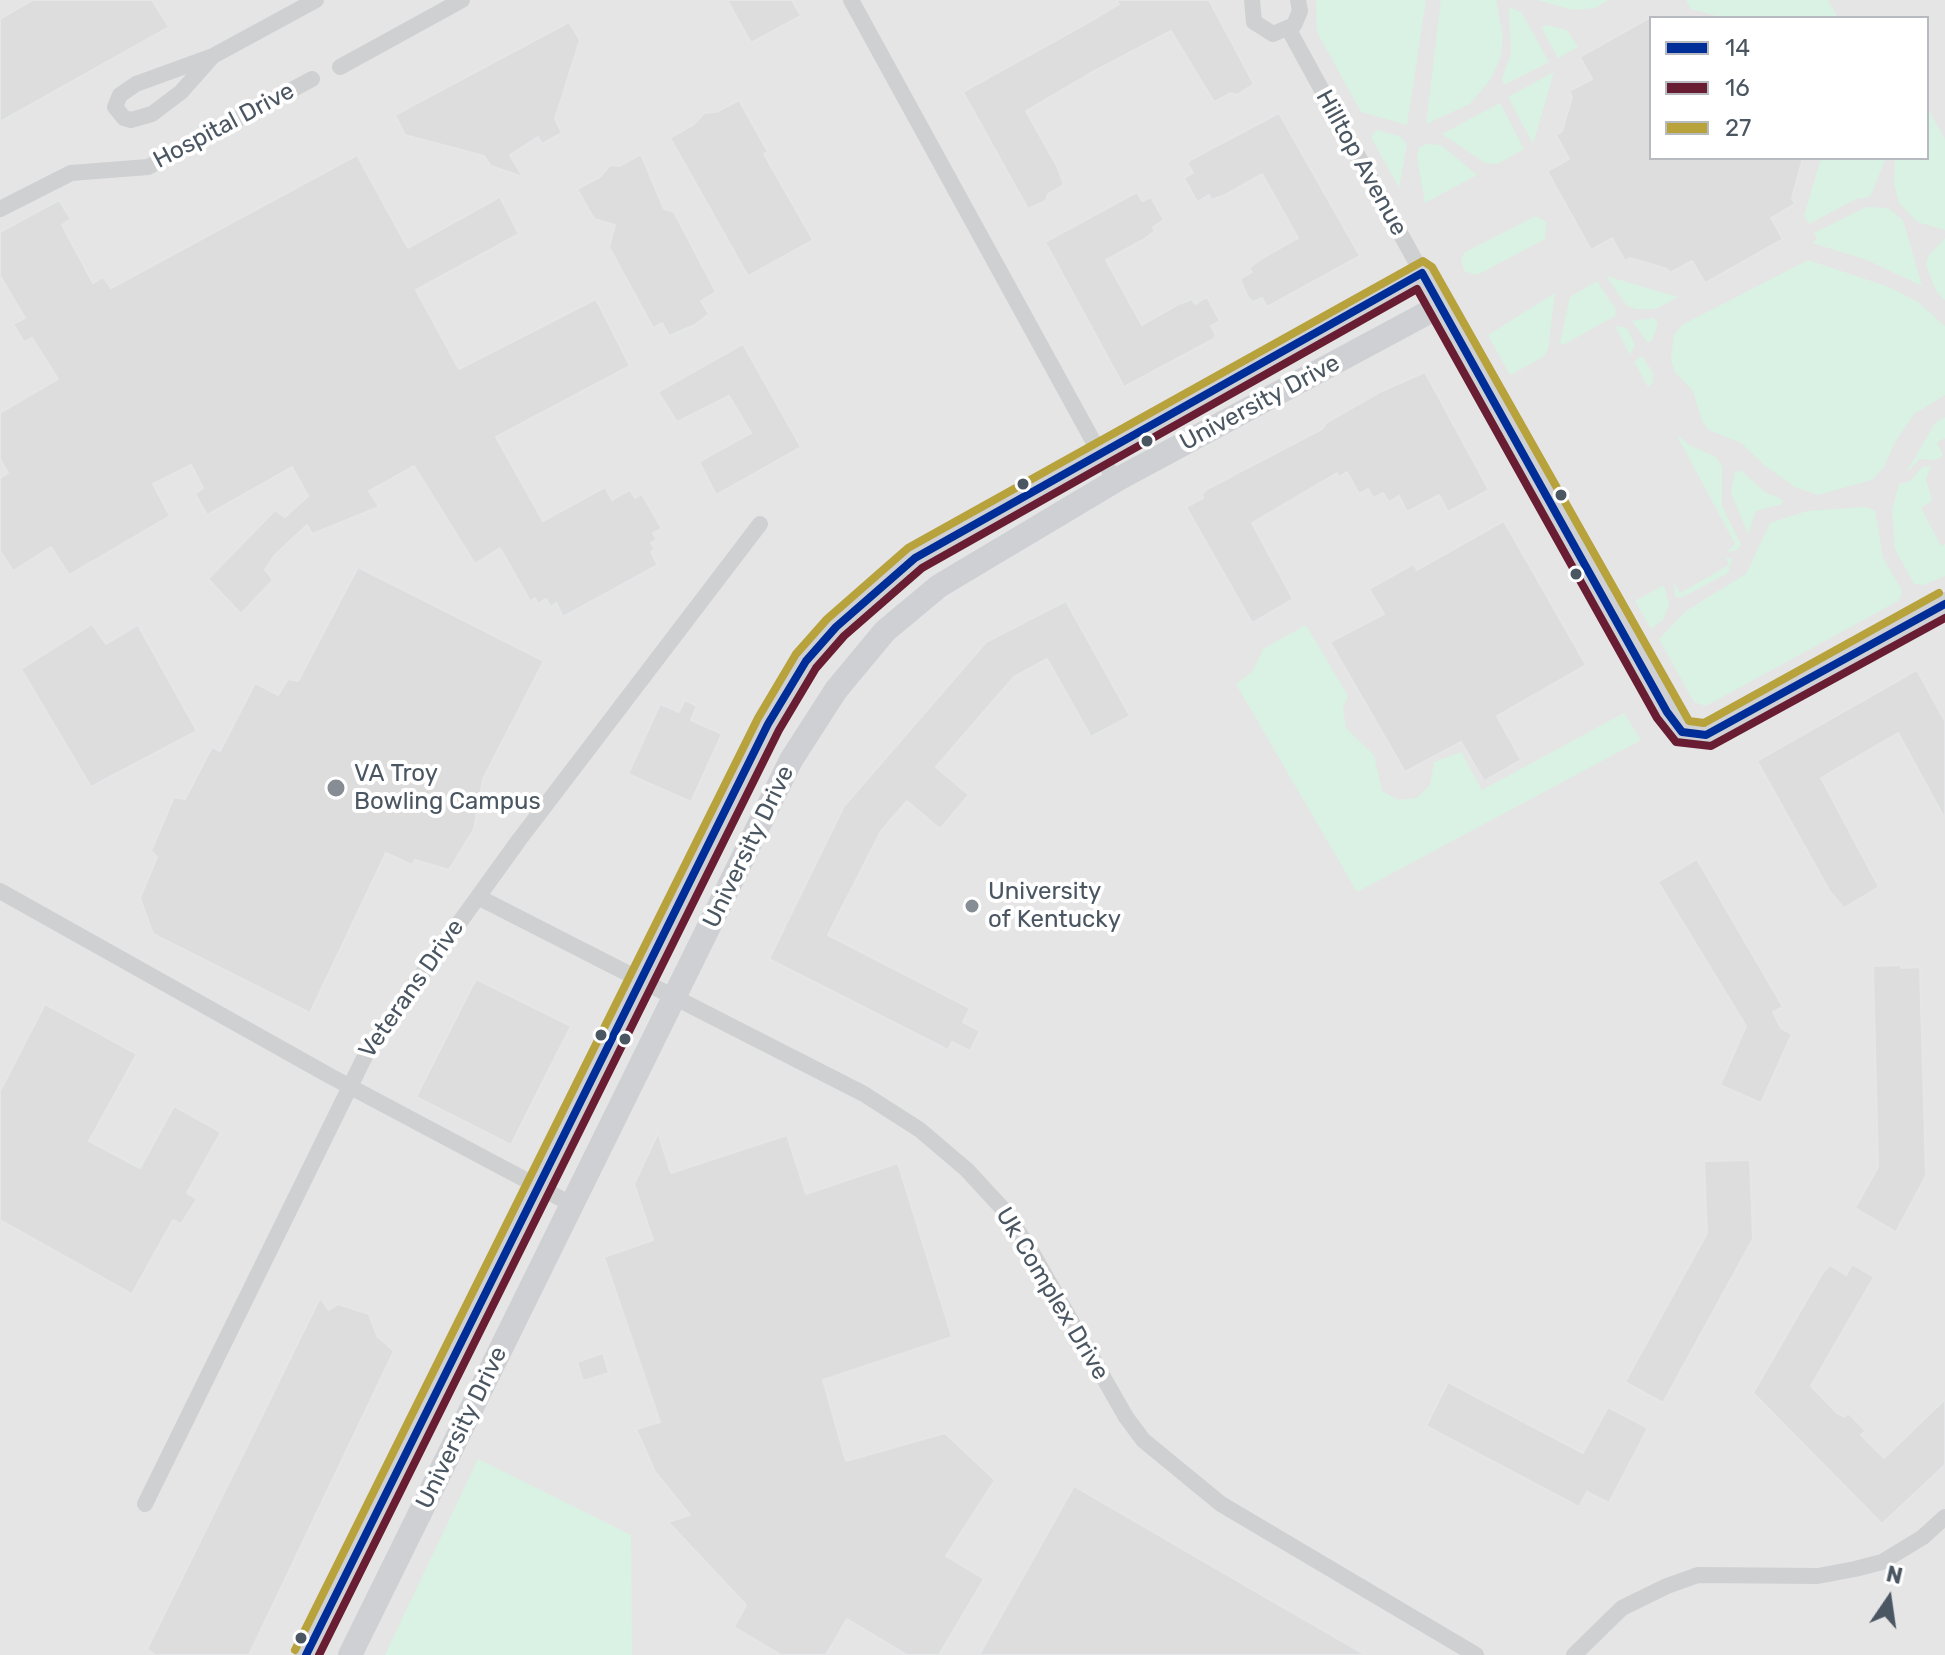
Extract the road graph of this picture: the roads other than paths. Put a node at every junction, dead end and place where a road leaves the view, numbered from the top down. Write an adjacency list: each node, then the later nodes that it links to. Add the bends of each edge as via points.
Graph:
1 (316, 0): 7 (street)
2 (462, 0): 8 (street)
3 (851, 0): 13 (street)
4 (1252, 0): 6 (street, via 1251,14 1259,28 1273,34)
5 (1298, 0): 6 (street, via 1298,18)
6 (1289, 30): 11 (street, Hilltop Avenue)
7 (213, 56): 7 (street, via 136,84 120,95 115,107 131,120 152,114 181,92)
8 (340, 67)
9 (312, 79): 10 (street, Hospital Drive, via 148,167 71,173)
10 (0, 209)
11 (1422, 273): 12 (street, Hilltop Avenue); 13 (street, University Drive)
12 (1440, 306): 14 (street, University Drive); 16 (street, Hilltop Avenue, via 1675,726 1690,736 1706,735)
13 (1101, 454): 14 (street); 19 (street, University Drive, via 915,558 806,661 768,724)
14 (1115, 481): 20 (street, University Drive, via 939,586 885,631 811,725)
15 (760, 524): 18 (street, Veterans Drive)
16 (1945, 604)
17 (0, 891): 21 (street)
18 (478, 897): 19 (street, Uk Complex Drive); 21 (street, Veterans Drive, via 371,1044)
19 (639, 982): 20 (street, Uk Complex Drive); 22 (street, University Drive)
20 (673, 999): 23 (street, University Drive); 28 (street, Uk Complex Drive, via 864,1094 920,1130 1003,1209 1143,1440 1246,1519)
21 (348, 1086): 22 (street); 24 (street, Veterans Drive, via 339,1114)
22 (539, 1187): 23 (street); 26 (street, University Drive)
23 (571, 1204): 27 (street, University Drive)
24 (145, 1504)
25 (1945, 1517): 29 (street, via 1882,1562 1818,1576 1698,1575 1667,1586 1622,1608)
26 (306, 1655)
27 (350, 1655)
28 (1476, 1655)
29 (1574, 1655)

